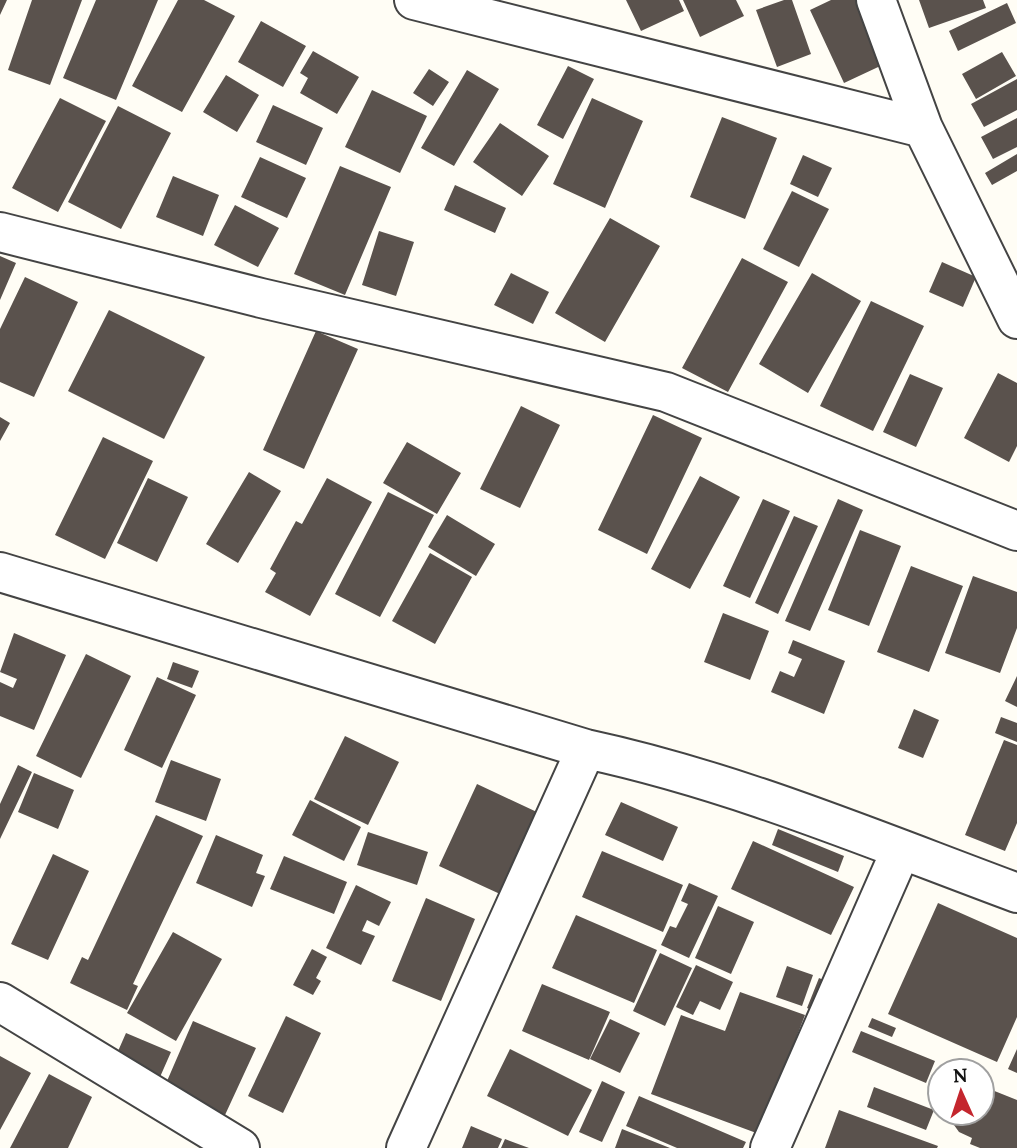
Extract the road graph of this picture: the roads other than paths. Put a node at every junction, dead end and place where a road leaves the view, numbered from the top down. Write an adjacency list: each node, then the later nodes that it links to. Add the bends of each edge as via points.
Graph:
1 (414, 0): 3 (street)
2 (876, 0): 3 (street)
3 (923, 128): 5 (street)
4 (0, 232): 6 (street, via 666,392)
5 (1017, 319)
6 (1017, 531)
7 (0, 572): 8 (street)
8 (586, 749): 9 (street, via 663,766 762,797); 13 (street)
9 (901, 850): 10 (street); 14 (street)
10 (1017, 893)
11 (0, 1002): 12 (street)
12 (240, 1148)
13 (406, 1148)
14 (770, 1148)

